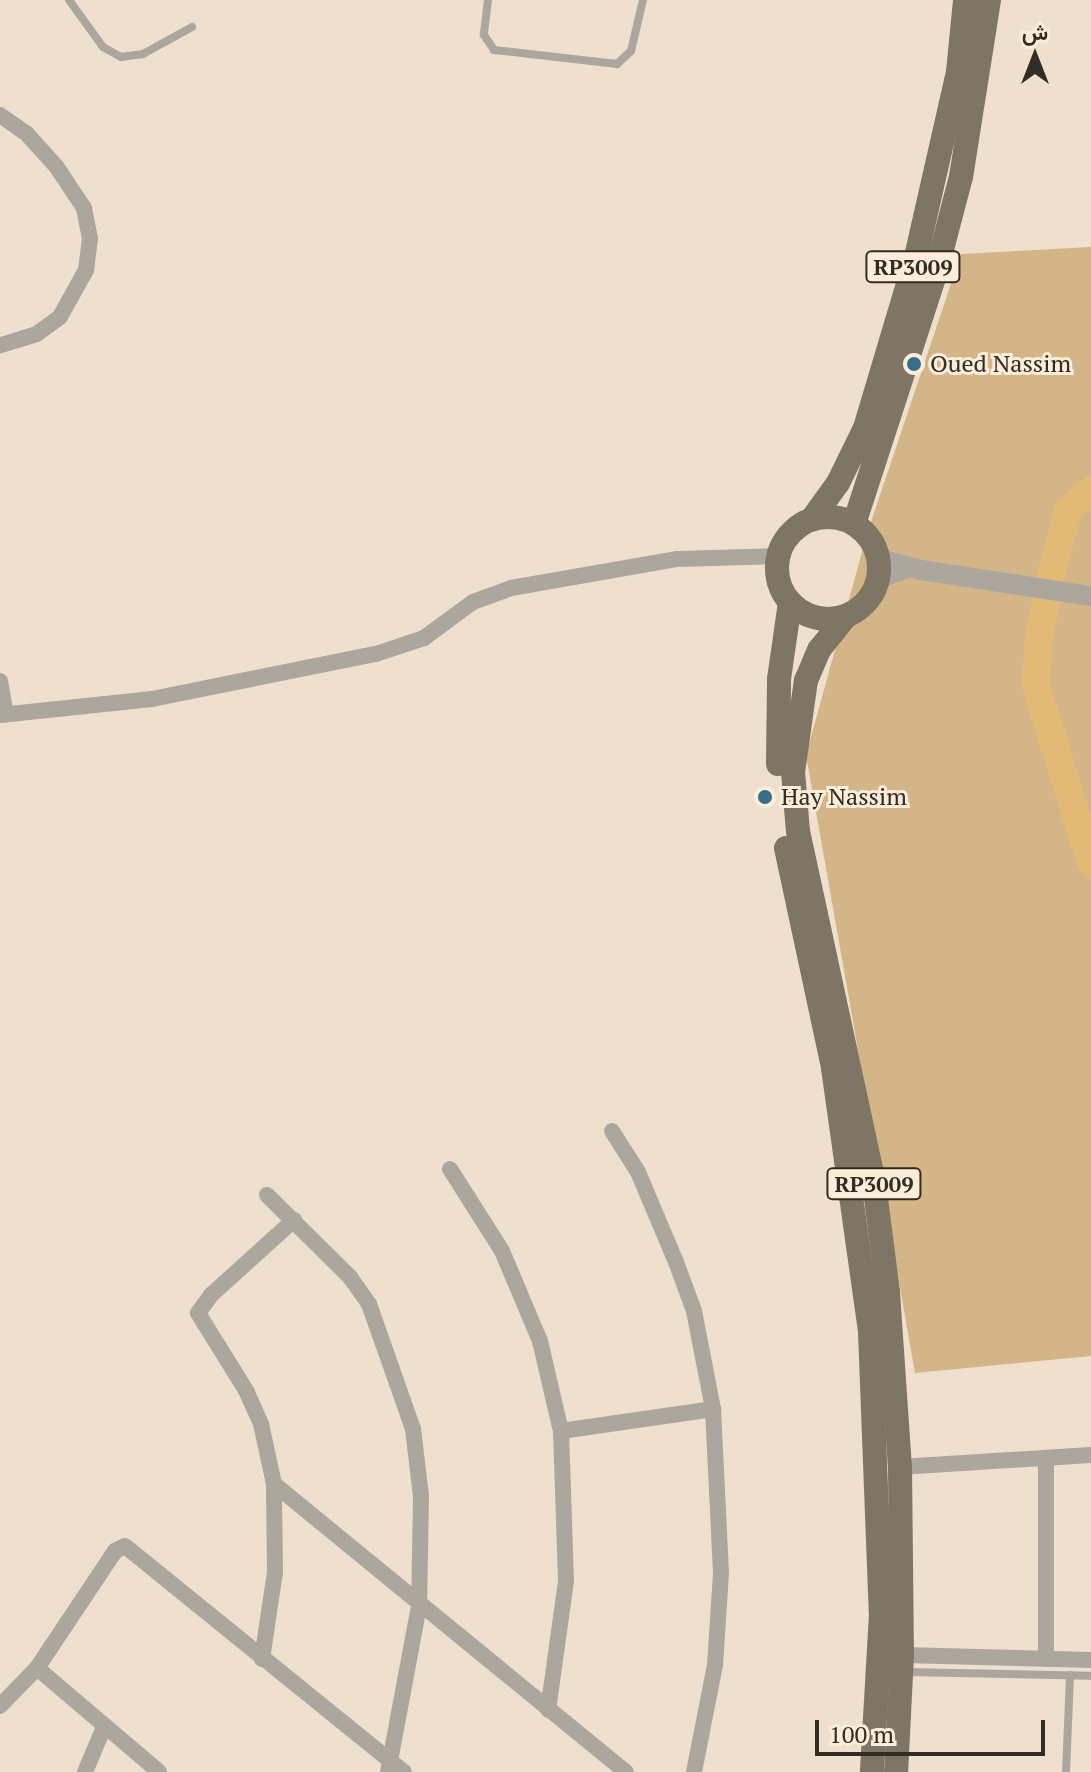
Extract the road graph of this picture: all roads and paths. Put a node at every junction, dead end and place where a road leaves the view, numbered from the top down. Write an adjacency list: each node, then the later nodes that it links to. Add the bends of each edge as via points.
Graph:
1 (69, 0): 6 (lane, via 103,47 121,57 143,54)
2 (488, 0): 3 (lane, via 484,35 494,50 617,64 631,51)
3 (643, 0)
4 (965, 0): 9 (main road, RP3009, via 958,72 916,257 865,428)
5 (989, 0): 10 (main road, RP3009, via 961,177 936,272)
6 (192, 27)
7 (0, 115): 8 (street, via 26,133 56,166 84,208 90,238 86,270 60,317 37,334)
8 (0, 345)
9 (812, 519): 10 (main road, via 834,517); 11 (main road, RP3009, via 794,529)
10 (854, 524): 12 (main road, via 867,534)
11 (778, 556): 14 (main road, RP3009, via 778,581); 17 (street, via 678,559 511,588 473,602 424,638 376,654 152,699)
12 (878, 569): 13 (street, via 907,568); 15 (main road, RP3009, via 867,601)
13 (1091, 596)
14 (790, 603): 15 (main road, via 817,618); 44 (main road, RP3009, via 779,679 780,820 833,1068 870,1332 881,1614)
15 (846, 616): 26 (main road, RP3009, via 819,650 806,680 794,744 795,806 876,1195)
16 (0, 681): 17 (street)
17 (3, 714)
18 (612, 1131): 22 (street, via 638,1172 694,1311)
19 (450, 1169): 23 (street, via 502,1251 540,1341)
20 (267, 1195): 21 (street)
21 (294, 1220): 27 (street, via 198,1313 261,1424); 28 (street, via 369,1304 400,1382 418,1461)
22 (713, 1409): 23 (street); 43 (street, via 721,1573 715,1665)
23 (561, 1431): 37 (street, via 566,1581)
24 (1091, 1455): 25 (street)
25 (1046, 1458): 26 (street); 30 (street)
26 (900, 1467): 32 (main road, RP3009)
27 (274, 1484): 28 (street); 29 (street, via 275,1572)
28 (419, 1606): 37 (street); 39 (street)
29 (262, 1659): 33 (street, via 125,1546 115,1551); 39 (street)
30 (1046, 1659): 31 (street); 32 (street)
31 (1091, 1660)
32 (901, 1663): 34 (lane); 45 (main road, RP3009)
33 (37, 1668): 36 (street); 38 (street)
34 (1070, 1675): 35 (lane); 46 (lane)
35 (1091, 1676)
36 (0, 1706)
37 (548, 1710): 42 (street)
38 (104, 1727): 40 (street); 41 (street)
39 (395, 1769)
40 (85, 1772)
41 (159, 1772)
42 (626, 1772)
43 (694, 1772)
44 (872, 1772)
45 (896, 1772)
46 (1066, 1772)

